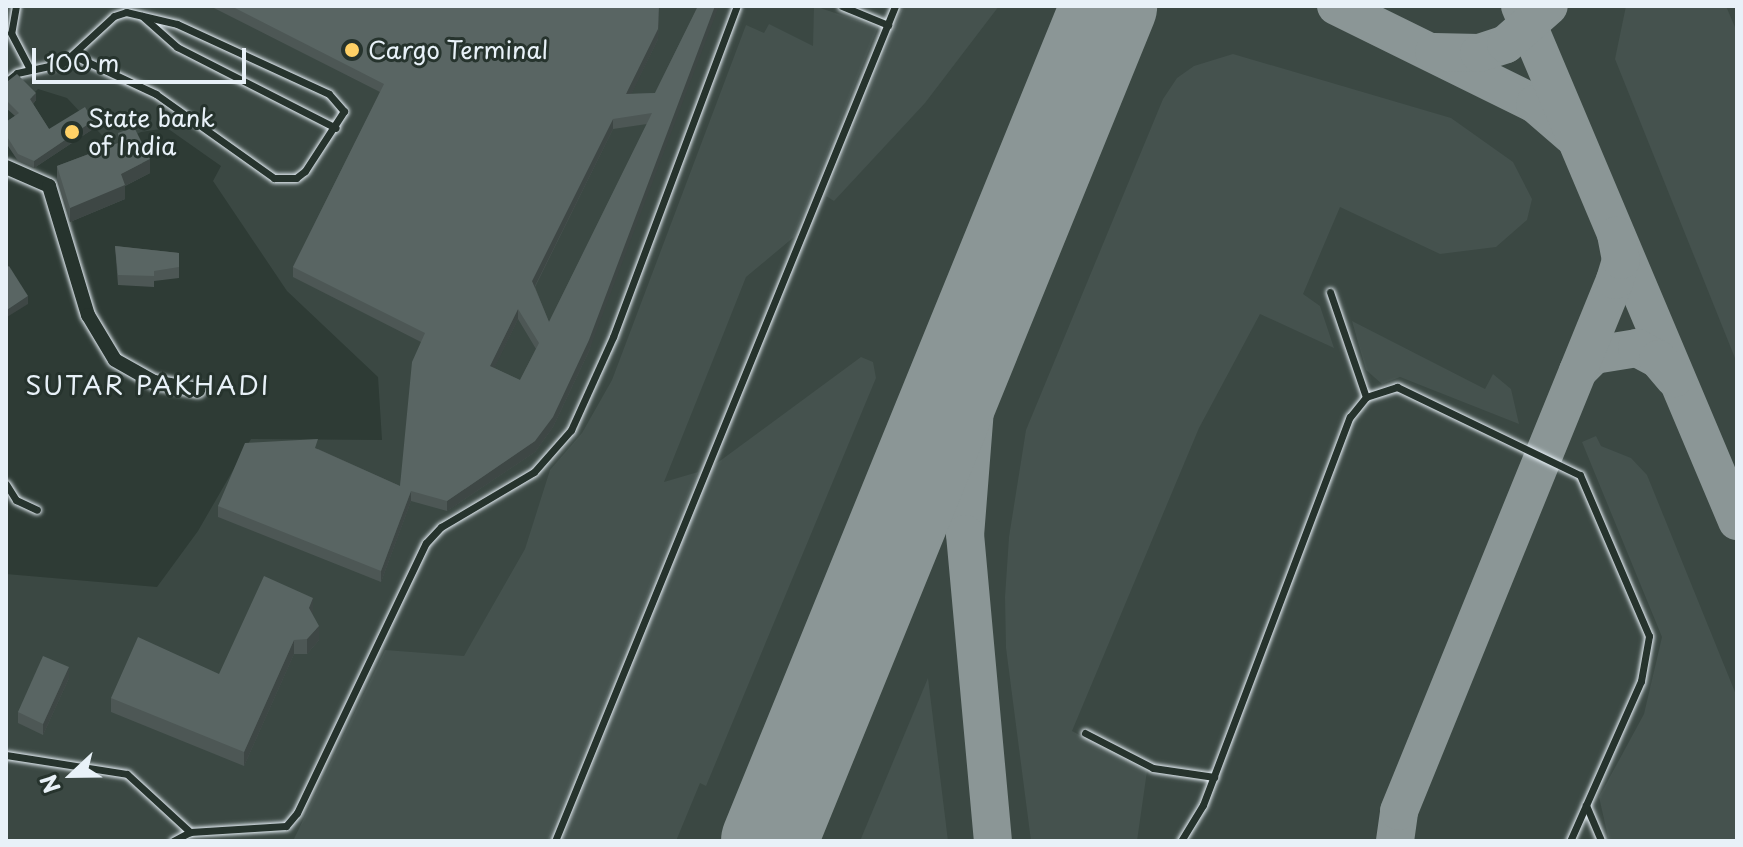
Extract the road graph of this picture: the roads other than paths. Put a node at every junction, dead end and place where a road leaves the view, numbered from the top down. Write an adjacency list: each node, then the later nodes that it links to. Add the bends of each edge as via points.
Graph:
1 (16, 6): 10 (lane, via 11,33)
2 (112, 6): 6 (lane)
3 (737, 6): 23 (lane, via 613,337 571,430 534,472 441,527 426,543 297,813 286,826)
4 (842, 6): 8 (lane)
5 (895, 6): 8 (lane)
6 (121, 12): 7 (lane); 9 (lane)
7 (141, 15): 12 (lane, via 177,47); 12 (lane, via 177,24 338,99 344,111)
8 (888, 25): 25 (lane)
9 (75, 56): 10 (lane, via 52,67); 12 (lane, via 156,94 274,178 296,178)
10 (30, 69): 11 (lane)
11 (6, 82)
12 (336, 128)
13 (6, 167): 15 (street, via 49,186 88,315 115,360 154,382)
14 (1330, 292): 16 (lane)
15 (198, 390)
16 (1366, 397): 21 (lane, via 1350,417); 22 (lane, via 1397,387 1580,475 1649,636 1641,681)
17 (6, 484): 18 (lane, via 16,500)
18 (37, 510)
19 (1085, 733): 21 (lane, via 1153,768)
20 (6, 755): 23 (lane, via 127,774)
21 (1214, 777): 26 (lane)
22 (1586, 805): 27 (lane); 28 (lane)
23 (190, 832): 24 (lane)
24 (173, 841)
25 (555, 841)
26 (1181, 841)
27 (1570, 841)
28 (1601, 841)

